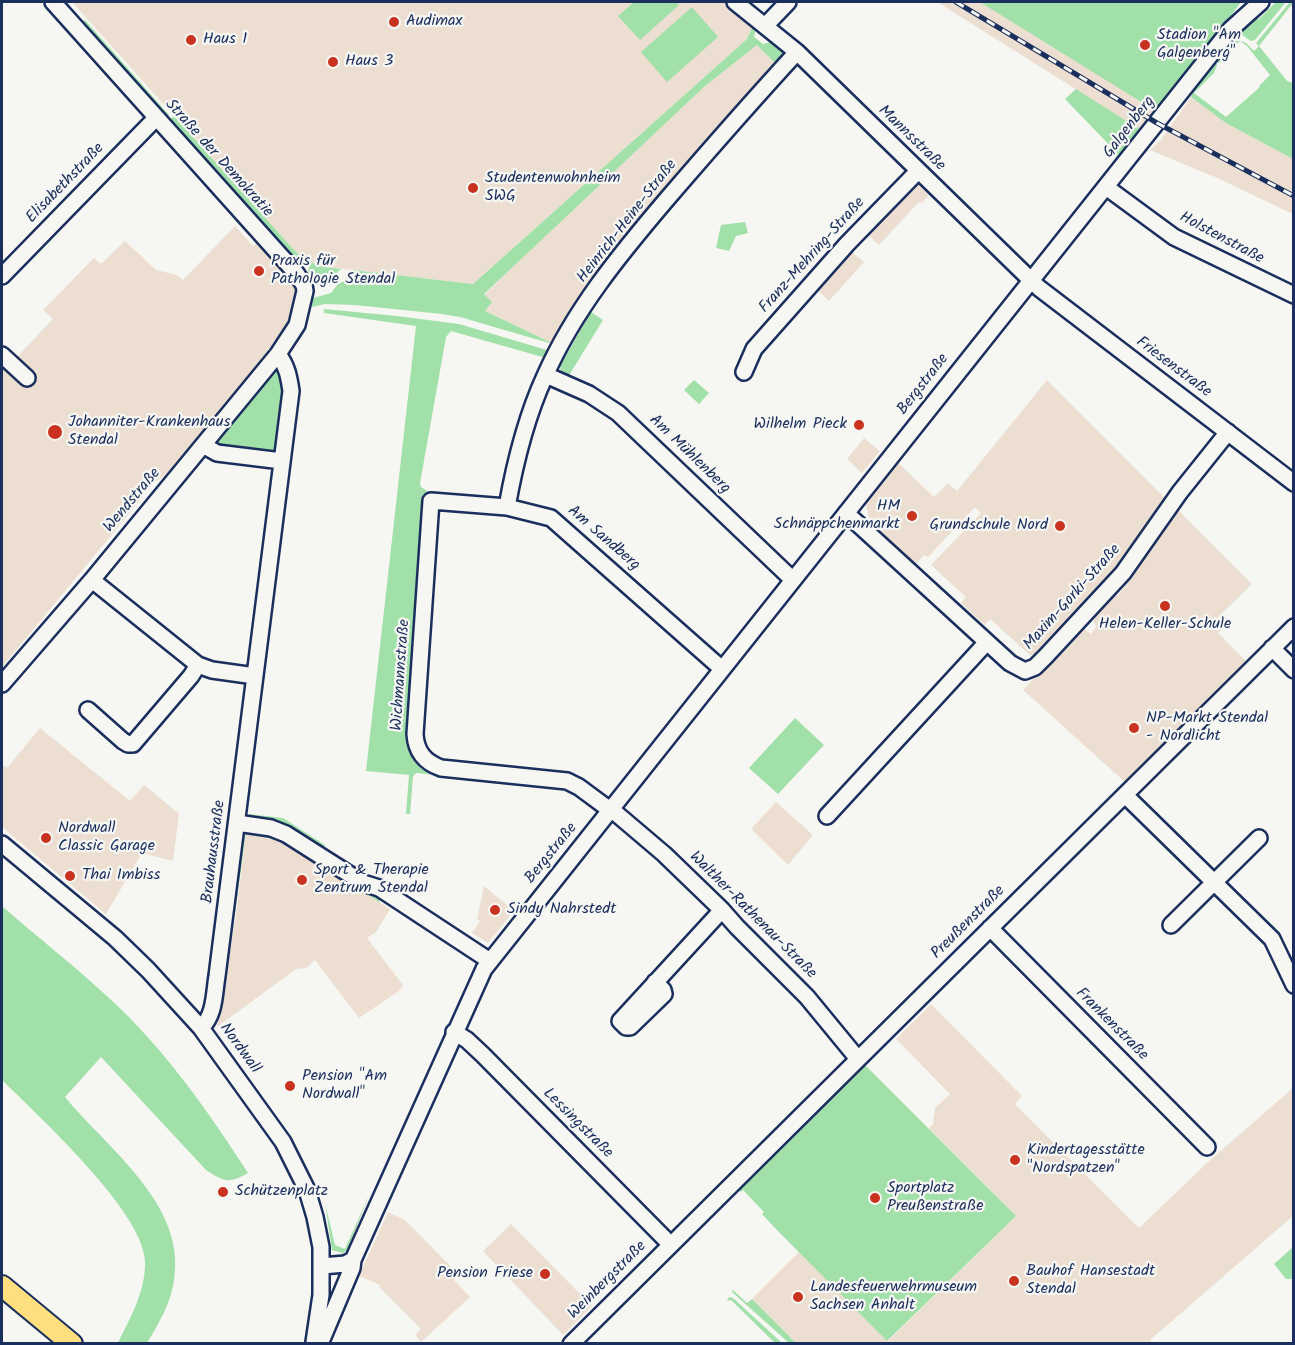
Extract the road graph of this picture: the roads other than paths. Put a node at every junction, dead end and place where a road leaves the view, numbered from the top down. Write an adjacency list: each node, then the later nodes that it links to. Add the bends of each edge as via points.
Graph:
1 (52, 2): 7 (street, Straße der Demokratie)
2 (735, 2): 5 (street, Mannsstraße)
3 (788, 2): 5 (street)
4 (1261, 2): 9 (street, Galgenberg, via 1231,29)
5 (766, 25): 6 (street, Mannsstraße)
6 (797, 52): 8 (street, Mannsstraße); 16 (street, Heinrich-Heine-Straße, via 624,251 574,324)
7 (156, 118): 10 (street, Elisabethstraße); 13 (street, Straße der Demokratie, via 304,285 297,325)
8 (918, 171): 11 (street, Mannsstraße); 15 (street, Franz-Mehring-Straße, via 754,349)
9 (1106, 187): 11 (street, Galgenberg); 12 (street, Holstenstraße, via 1174,237)
10 (2, 276)
11 (1030, 281): 18 (street, Friesenstraße); 24 (street, Bergstraße)
12 (1293, 296)
13 (278, 354): 19 (street, Wendstraße); 20 (street, Brauhausstraße, via 289,375 291,391)
14 (2, 355): 17 (street)
15 (744, 372)
16 (546, 375): 23 (street, Heinrich-Heine-Straße, via 527,422); 26 (street, Am Mühlenberg, via 589,394 625,418)
17 (27, 378)
18 (1228, 432): 21 (street, Friesenstraße); 28 (street, Maxim-Gorki-Straße, via 1123,573 1035,667 1018,669)
19 (203, 445): 20 (street, via 217,453); 25 (street, Wendstraße)
20 (282, 461): 33 (street, Brauhausstraße)
21 (1293, 483)
22 (431, 501): 23 (street, Am Sandberg); 37 (street, Wichmannstraße, via 415,734 420,752 441,768 567,781)
23 (507, 507): 31 (street, Am Sandberg, via 545,515 558,522)
24 (846, 513): 26 (street, Bergstraße); 28 (street)
25 (92, 580): 30 (street); 34 (street, Wendstraße)
26 (793, 580): 31 (street, Bergstraße)
27 (1293, 627): 29 (street, Preußenstraße)
28 (987, 642): 38 (street)
29 (1272, 648): 32 (street); 36 (street, Preußenstraße)
30 (198, 666): 33 (street); 35 (street, via 133,744 123,741)
31 (722, 669): 37 (street, Bergstraße)
32 (1293, 670)
33 (255, 676): 39 (street, Brauhausstraße)
34 (2, 684)
35 (88, 710)
36 (1125, 795): 42 (street); 45 (street, Preußenstraße)
37 (611, 809): 43 (street, Walther-Rathenau-Straße); 46 (street, Bergstraße)
38 (827, 816)
39 (237, 823): 46 (street, via 286,834 363,883 379,888); 49 (street, Brauhausstraße, via 211,1014)
40 (1259, 838): 42 (street)
41 (2, 844): 49 (street, Nordwall, via 115,938)
42 (1214, 882): 44 (street); 48 (street, via 1272,939)
43 (722, 910): 47 (street); 51 (street, Walther-Rathenau-Straße, via 807,997)
44 (1171, 925)
45 (990, 928): 51 (street, Preußenstraße); 52 (street, Frankenstraße)
46 (490, 961): 50 (street, Bergstraße)
47 (655, 982)
48 (1293, 985)
49 (201, 1028): 55 (street, Nordwall, via 292,1158 315,1217)
50 (454, 1032): 53 (street, Lessingstraße, via 483,1055); 54 (street, Bergstraße)
51 (858, 1059): 53 (street, Preußenstraße)
52 (1207, 1147)
53 (670, 1245): 60 (street, Weinbergstraße)
54 (353, 1260): 55 (street); 59 (street, Bergstraße)
55 (322, 1266): 58 (street, Nordwall)
56 (3, 1292): 57 (main road)
57 (72, 1344)
58 (314, 1344)
59 (320, 1344)
60 (571, 1344)

